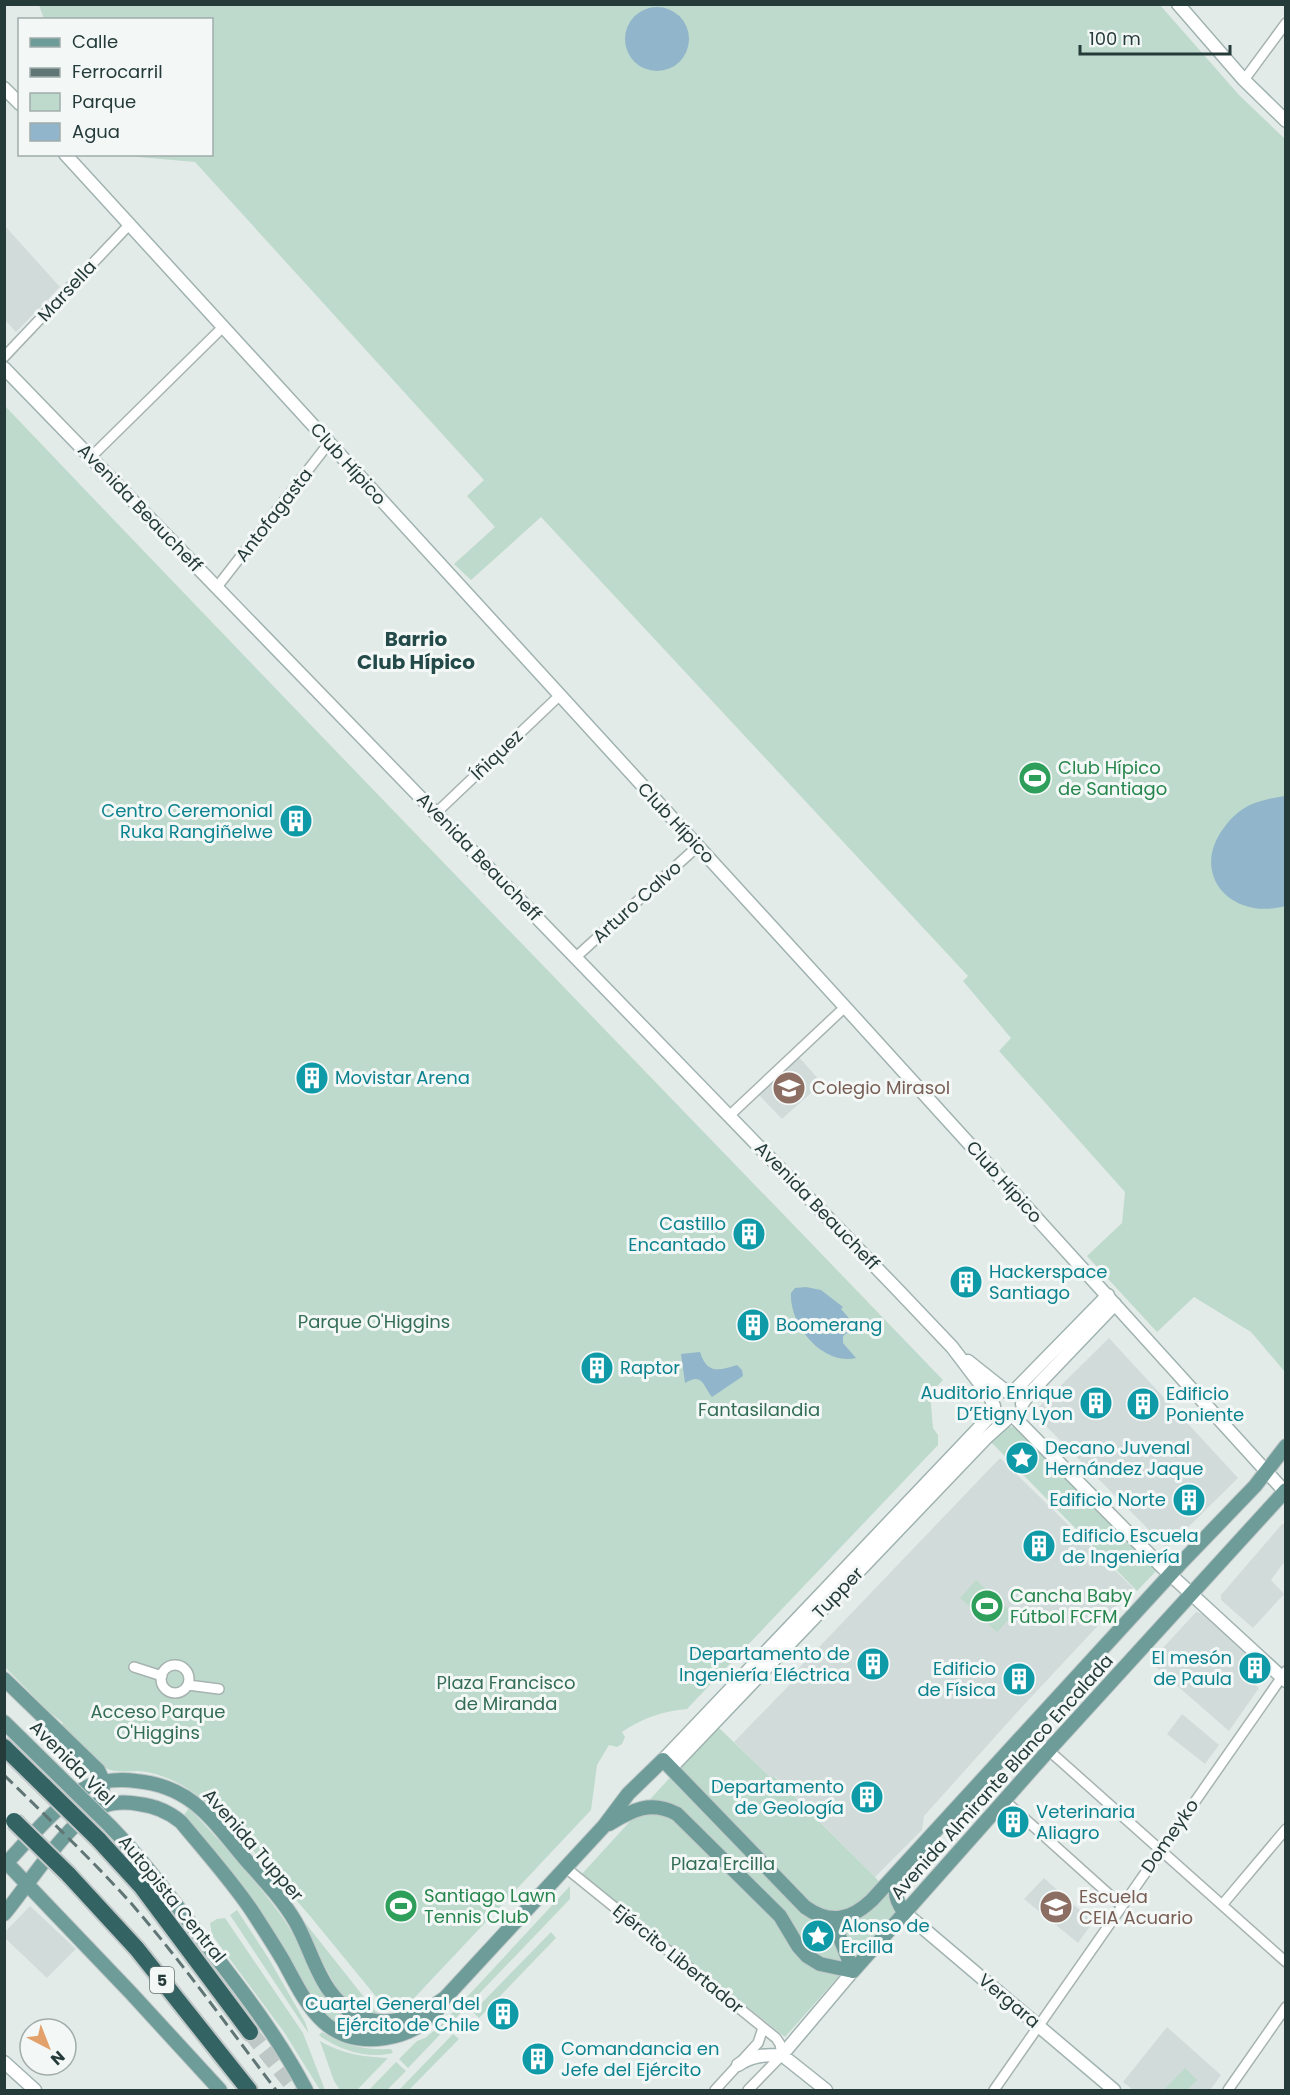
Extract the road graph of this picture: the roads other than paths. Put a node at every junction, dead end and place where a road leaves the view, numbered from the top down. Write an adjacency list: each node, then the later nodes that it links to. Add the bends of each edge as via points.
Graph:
1 (1178, 4): 3 (main road)
2 (1286, 23): 3 (street)
3 (1244, 80): 6 (main road)
4 (4, 88): 5 (main road)
5 (18, 102)
6 (1286, 121)
7 (67, 156): 8 (main road, Club Hípico)
8 (129, 225): 9 (main road, Club Hípico); 10 (street, Marsella)
9 (223, 327): 12 (main road, Club Hípico); 13 (street)
10 (4, 357)
11 (4, 368): 13 (main road, Avenida Beaucheff)
12 (329, 444): 14 (street, Antofagasta); 15 (main road, Club Hípico)
13 (91, 457): 14 (main road, Avenida Beaucheff)
14 (217, 587): 16 (main road, Avenida Beaucheff)
15 (559, 696): 16 (street, Íñiquez); 17 (main road, Club Hípico)
16 (436, 813): 18 (main road, Avenida Beaucheff)
17 (698, 846): 18 (street, Arturo Calvo); 19 (main road, Club Hípico)
18 (576, 957): 20 (main road, Avenida Beaucheff)
19 (845, 1007): 20 (street); 21 (main road, Club Hípico)
20 (729, 1116): 22 (main road, Avenida Beaucheff)
21 (1112, 1300): 23 (main road); 24 (main road); 28 (main road, Club Hípico)
22 (952, 1347): 23 (main road, Avenida Beaucheff); 25 (main road, Avenida Beaucheff)
23 (1010, 1393): 24 (main road); 25 (main road, via 998,1396)
24 (1022, 1404): 26 (main road, via 1021,1412)
25 (994, 1408): 26 (main road, via 999,1417); 42 (main road, Tupper)
26 (1011, 1419): 30 (main road); 42 (main road, Tupper, via 976,1448)
27 (1286, 1446): 28 (main road, Avenida Almirante Blanco Encalada)
28 (1266, 1473): 29 (main road, Club Hípico); 30 (main road, Avenida Almirante Blanco Encalada)
29 (1285, 1492): 31 (main road, Avenida Almirante Blanco Encalada)
30 (1170, 1574): 31 (main road); 39 (main road, Avenida Almirante Blanco Encalada)
31 (1192, 1593): 34 (main road); 41 (main road, Avenida Almirante Blanco Encalada)
32 (134, 1667): 33 (street)
33 (162, 1676): 36 (street, via 164,1687 172,1693); 36 (street, via 168,1667 179,1666 188,1674)
34 (1284, 1676): 49 (street, Domeyko)
35 (4, 1679): 43 (main road, via 89,1760)
36 (188, 1685): 37 (street)
37 (219, 1689)
38 (4, 1722): 72 (main road, Avenida Viel, bridge, via 147,1867 257,2010)
39 (1027, 1731): 41 (street); 50 (main road, Avenida Almirante Blanco Encalada)
40 (4, 1747): 65 (highway, Autopista Central / 5, bridge, via 141,1886)
41 (1048, 1751): 44 (main road, Avenida Almirante Blanco Encalada); 49 (street)
42 (667, 1764): 47 (main road, Avenida Tupper, via 628,1794); 58 (main road, via 805,1907)
43 (103, 1782): 45 (main road, via 103,1794); 51 (main road, Avenida Tupper, via 74,1796); 61 (main road, Avenida Tupper, via 132,1780 158,1784 184,1795 204,1812 294,1919 329,1991 346,2009 378,2021 397,2021 419,2014)
44 (1004, 1800): 55 (street); 56 (main road, Avenida Almirante Blanco Encalada)
45 (95, 1809): 53 (main road, via 62,1841); 61 (main road, Avenida Tupper, via 136,1803 162,1809 181,1822 241,1895 312,2012 332,2029 361,2038 390,2037 421,2025)
46 (9, 1816): 71 (highway, 5, bridge, via 137,1949)
47 (604, 1826): 52 (main road, Avenida Tupper); 60 (main road, via 641,1807 656,1806 676,1814 780,1916 807,1956 820,1964)
48 (1286, 1829): 54 (street)
49 (1160, 1850): 54 (street); 55 (street, Domeyko)
50 (909, 1858): 56 (main road, via 896,1891); 58 (main road, Avenida Almirante Blanco Encalada, via 859,1912)
51 (5, 1863): 53 (main road)
52 (566, 1868): 61 (main road, Avenida Tupper); 64 (street, Ejército Libertador)
53 (28, 1885): 57 (main road); 70 (main road)
54 (1222, 1905): 59 (street)
55 (1122, 1906): 63 (street, Domeyko)
56 (904, 1912): 60 (main road, Avenida Almirante Blanco Encalada); 63 (main road, Vergara)
57 (4, 1914)
58 (827, 1918): 60 (main road, via 838,1933)
59 (1286, 1962)
60 (853, 1971): 66 (main road, Avenida Almirante Blanco Encalada)
61 (445, 1998)
62 (1286, 2007): 78 (street)
63 (1039, 2026): 76 (street, Domeyko); 77 (main road, Vergara)
64 (763, 2028): 66 (street, Ejército Libertador, via 780,2044); 68 (street, via 759,2041)
65 (250, 2032)
66 (782, 2055): 68 (main road, via 762,2055); 74 (street, Avenida Almirante Blanco Encalada); 75 (main road)
67 (4, 2061): 69 (main road)
68 (738, 2065): 73 (street)
69 (35, 2091)
70 (220, 2091)
71 (249, 2091)
72 (306, 2091)
73 (715, 2091)
74 (748, 2091)
75 (826, 2091)
76 (994, 2091)
77 (1114, 2091)
78 (1228, 2091)

